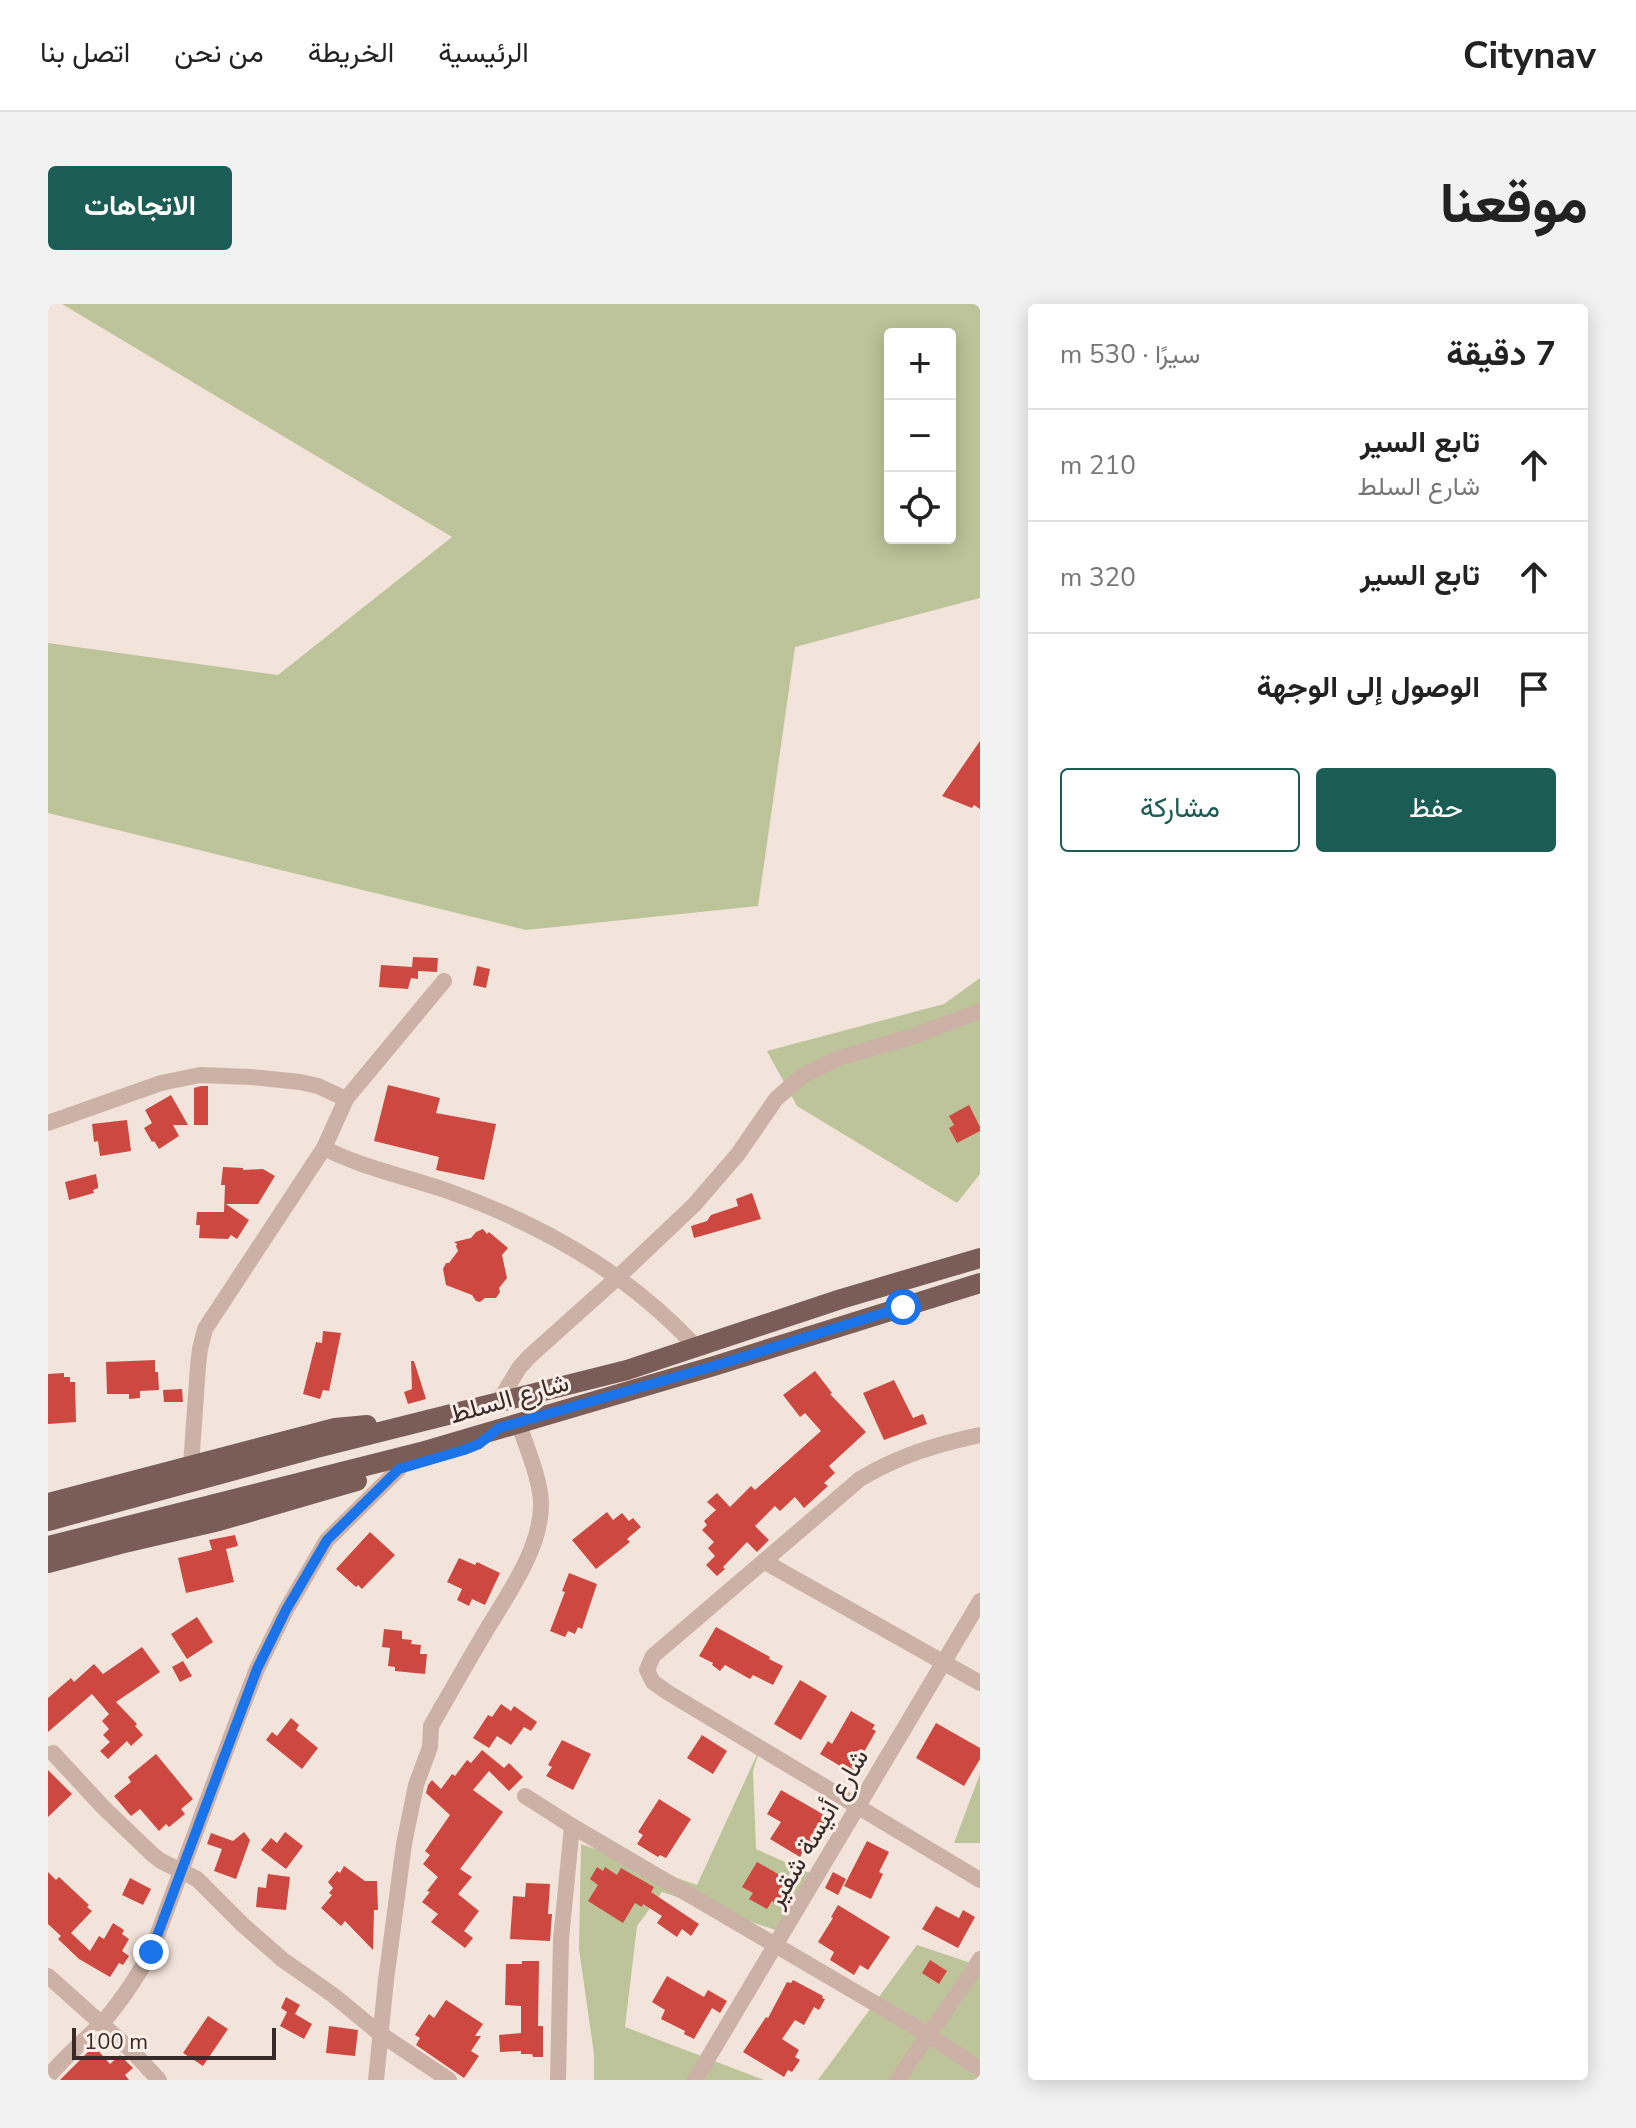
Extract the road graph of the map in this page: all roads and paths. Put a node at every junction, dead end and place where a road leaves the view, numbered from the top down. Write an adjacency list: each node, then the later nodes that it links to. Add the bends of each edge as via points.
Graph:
1 (444, 981): 3 (street)
2 (980, 1011): 7 (street, via 839,1058 802,1076 776,1099 694,1205)
3 (346, 1099): 4 (street, via 300,1082 200,1075 161,1083); 5 (street)
4 (48, 1123)
5 (324, 1148): 7 (street, via 511,1217); 14 (street, via 205,1329)
6 (980, 1258): 9 (main road, شارع السلط)
7 (618, 1277): 9 (street); 10 (street, via 530,1356)
8 (980, 1283): 12 (main road, شارع السلط)
9 (696, 1347): 10 (main road, شارع السلط)
10 (498, 1403): 11 (main road, شارع السلط)
11 (419, 1421): 14 (main road, via 335,1428); 17 (main road, شارع السلط)
12 (509, 1425): 15 (main road, via 479,1444); 18 (main road, شارع السلط); 34 (street, via 538,1487 537,1535 431,1726 404,1844)
13 (980, 1435): 19 (street, via 919,1451 860,1479)
14 (191, 1466): 16 (main road)
15 (399, 1469): 20 (main road); 28 (street, via 327,1540 286,1610 257,1669)
16 (48, 1503)
17 (48, 1521)
18 (48, 1546)
19 (765, 1562): 22 (street); 26 (street, via 653,1656 649,1676)
20 (48, 1563)
21 (980, 1601): 22 (street, شارع أنيسة شقير)
22 (944, 1663): 23 (street); 26 (street, شارع أنيسة شقير)
23 (980, 1683)
24 (53, 1753): 28 (street, via 143,1846)
25 (525, 1796): 27 (street)
26 (857, 1808): 29 (street); 30 (street, شارع أنيسة شقير)
27 (572, 1826): 30 (street); 41 (street, via 561,1939)
28 (182, 1870): 33 (street, via 151,1952); 34 (street, via 262,1943)
29 (980, 1880)
30 (777, 1945): 35 (street); 42 (street, شارع أنيسة شقير)
31 (980, 1959): 35 (street)
32 (48, 1976): 33 (street)
33 (101, 2023): 37 (street); 38 (street)
34 (379, 2033): 39 (street); 40 (street)
35 (927, 2034): 36 (street); 43 (street)
36 (980, 2069)
37 (48, 2077)
38 (159, 2080)
39 (376, 2080)
40 (449, 2080)
41 (558, 2080)
42 (695, 2080)
43 (898, 2080)

